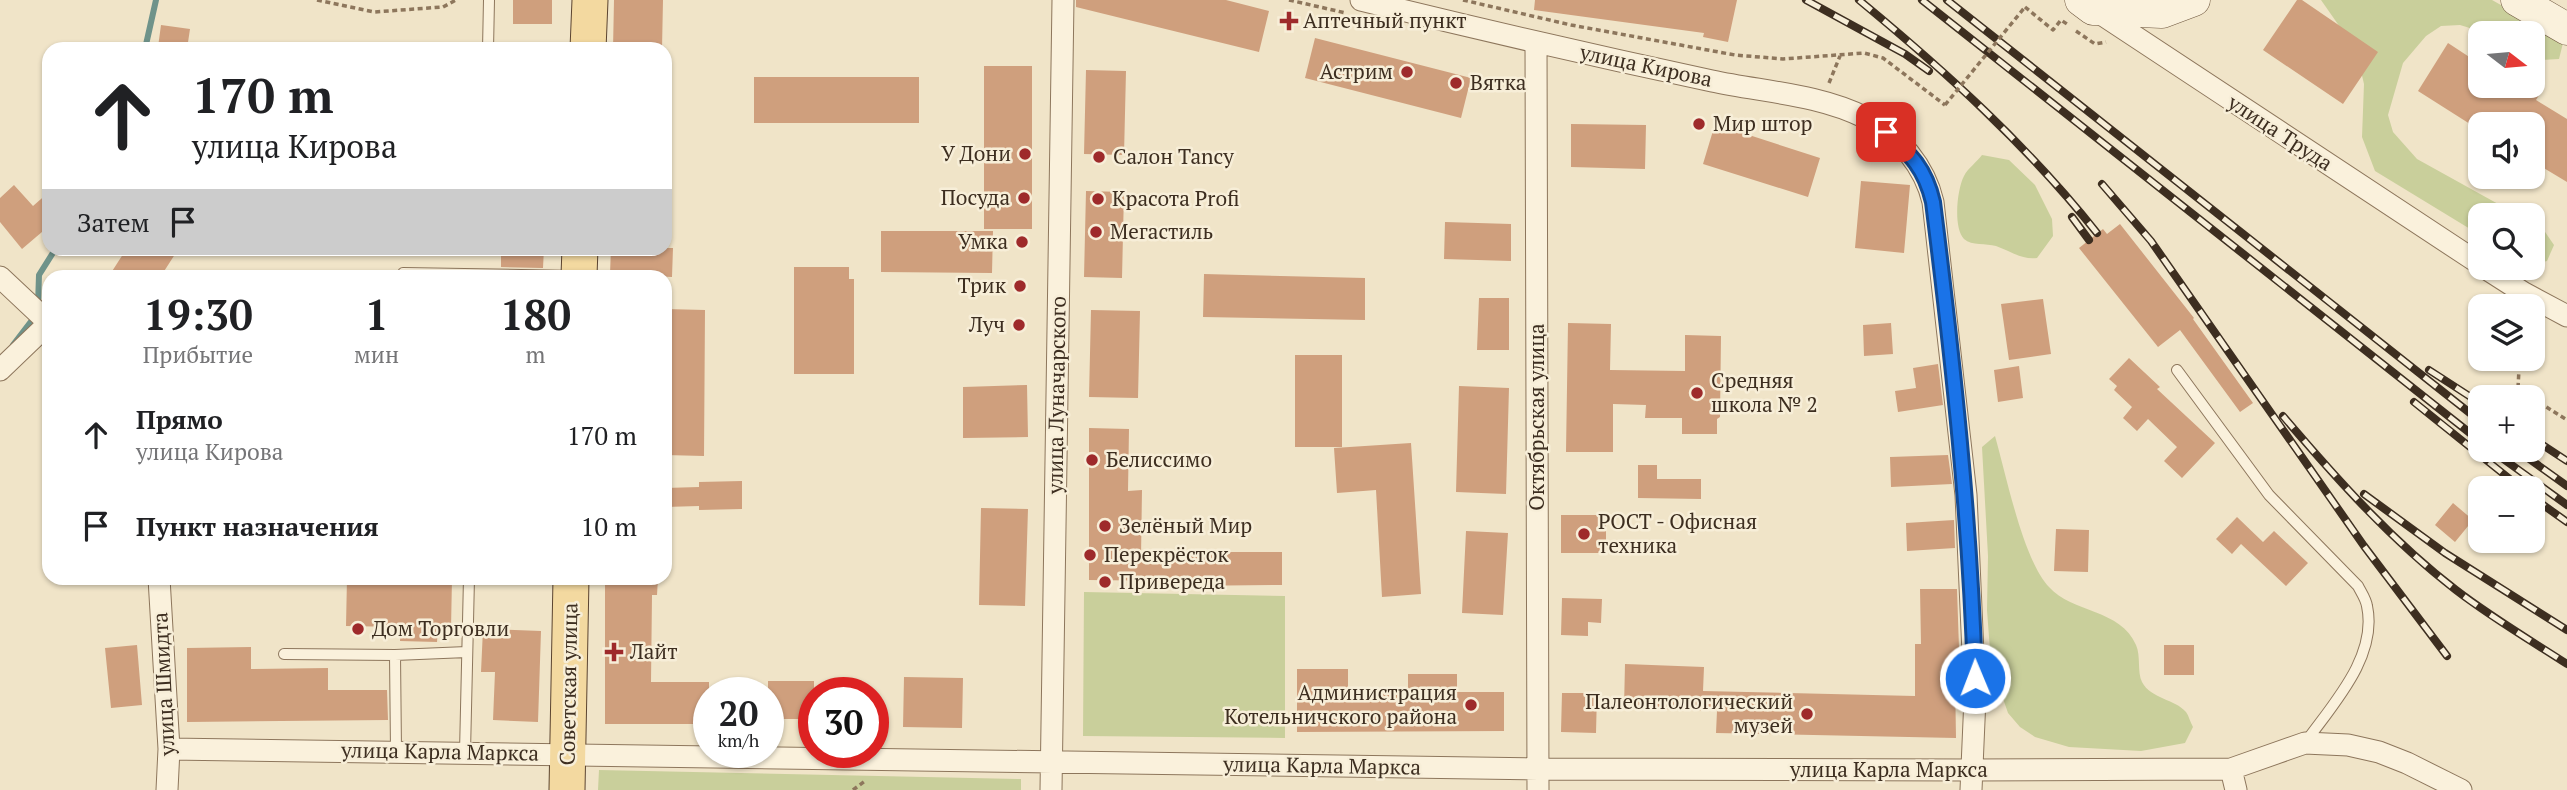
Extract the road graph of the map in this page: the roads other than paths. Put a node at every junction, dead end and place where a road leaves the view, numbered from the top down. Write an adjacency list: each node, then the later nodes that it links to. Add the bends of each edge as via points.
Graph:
1 (489, 0): 9 (lane)
2 (590, 0): 10 (main road)
3 (1063, 0): 31 (street, улица Луначарского)
4 (1361, 0): 11 (street, улица Кирова)
5 (2194, 0): 7 (street, via 2162,12)
6 (2517, 0): 8 (street)
7 (2087, 5): 12 (street, улица Труда)
8 (2567, 29)
9 (488, 42)
10 (588, 42)
11 (1536, 43): 32 (street, Октябрьская улица); 33 (street, улица Кирова, via 1821,101 1869,120 1916,160 1933,202 1962,439 1974,636)
12 (2468, 256)
13 (0, 277): 15 (street)
14 (2504, 280): 16 (street)
15 (42, 316)
16 (2567, 316)
17 (42, 330): 18 (street)
18 (0, 370)
19 (2177, 370): 26 (lane, via 2269,495 2358,586 2367,605 2369,630 2364,654)
20 (159, 585): 27 (street, улица Шмидта)
21 (469, 585): 23 (lane)
22 (571, 585): 30 (main road, Советская улица)
23 (467, 652): 25 (lane); 29 (lane)
24 (284, 654): 25 (lane)
25 (395, 655): 28 (lane)
26 (2305, 743): 34 (street, улица Карла Маркса); 38 (street, улица Карла Маркса, via 2379,752)
27 (169, 749): 28 (street, улица Карла Маркса); 35 (street, улица Шмидта)
28 (396, 751): 29 (street, улица Карла Маркса)
29 (466, 752): 30 (street, улица Карла Маркса)
30 (566, 754): 31 (street, улица Карла Маркса); 36 (main road, Советская улица)
31 (1051, 762): 32 (street, улица Карла Маркса); 37 (street, улица Луначарского)
32 (1538, 780): 33 (street, улица Карла Маркса)
33 (1971, 780): 34 (street, улица Карла Маркса)
34 (2233, 780)
35 (167, 790)
36 (567, 790)
37 (1051, 790)
38 (2461, 790)

